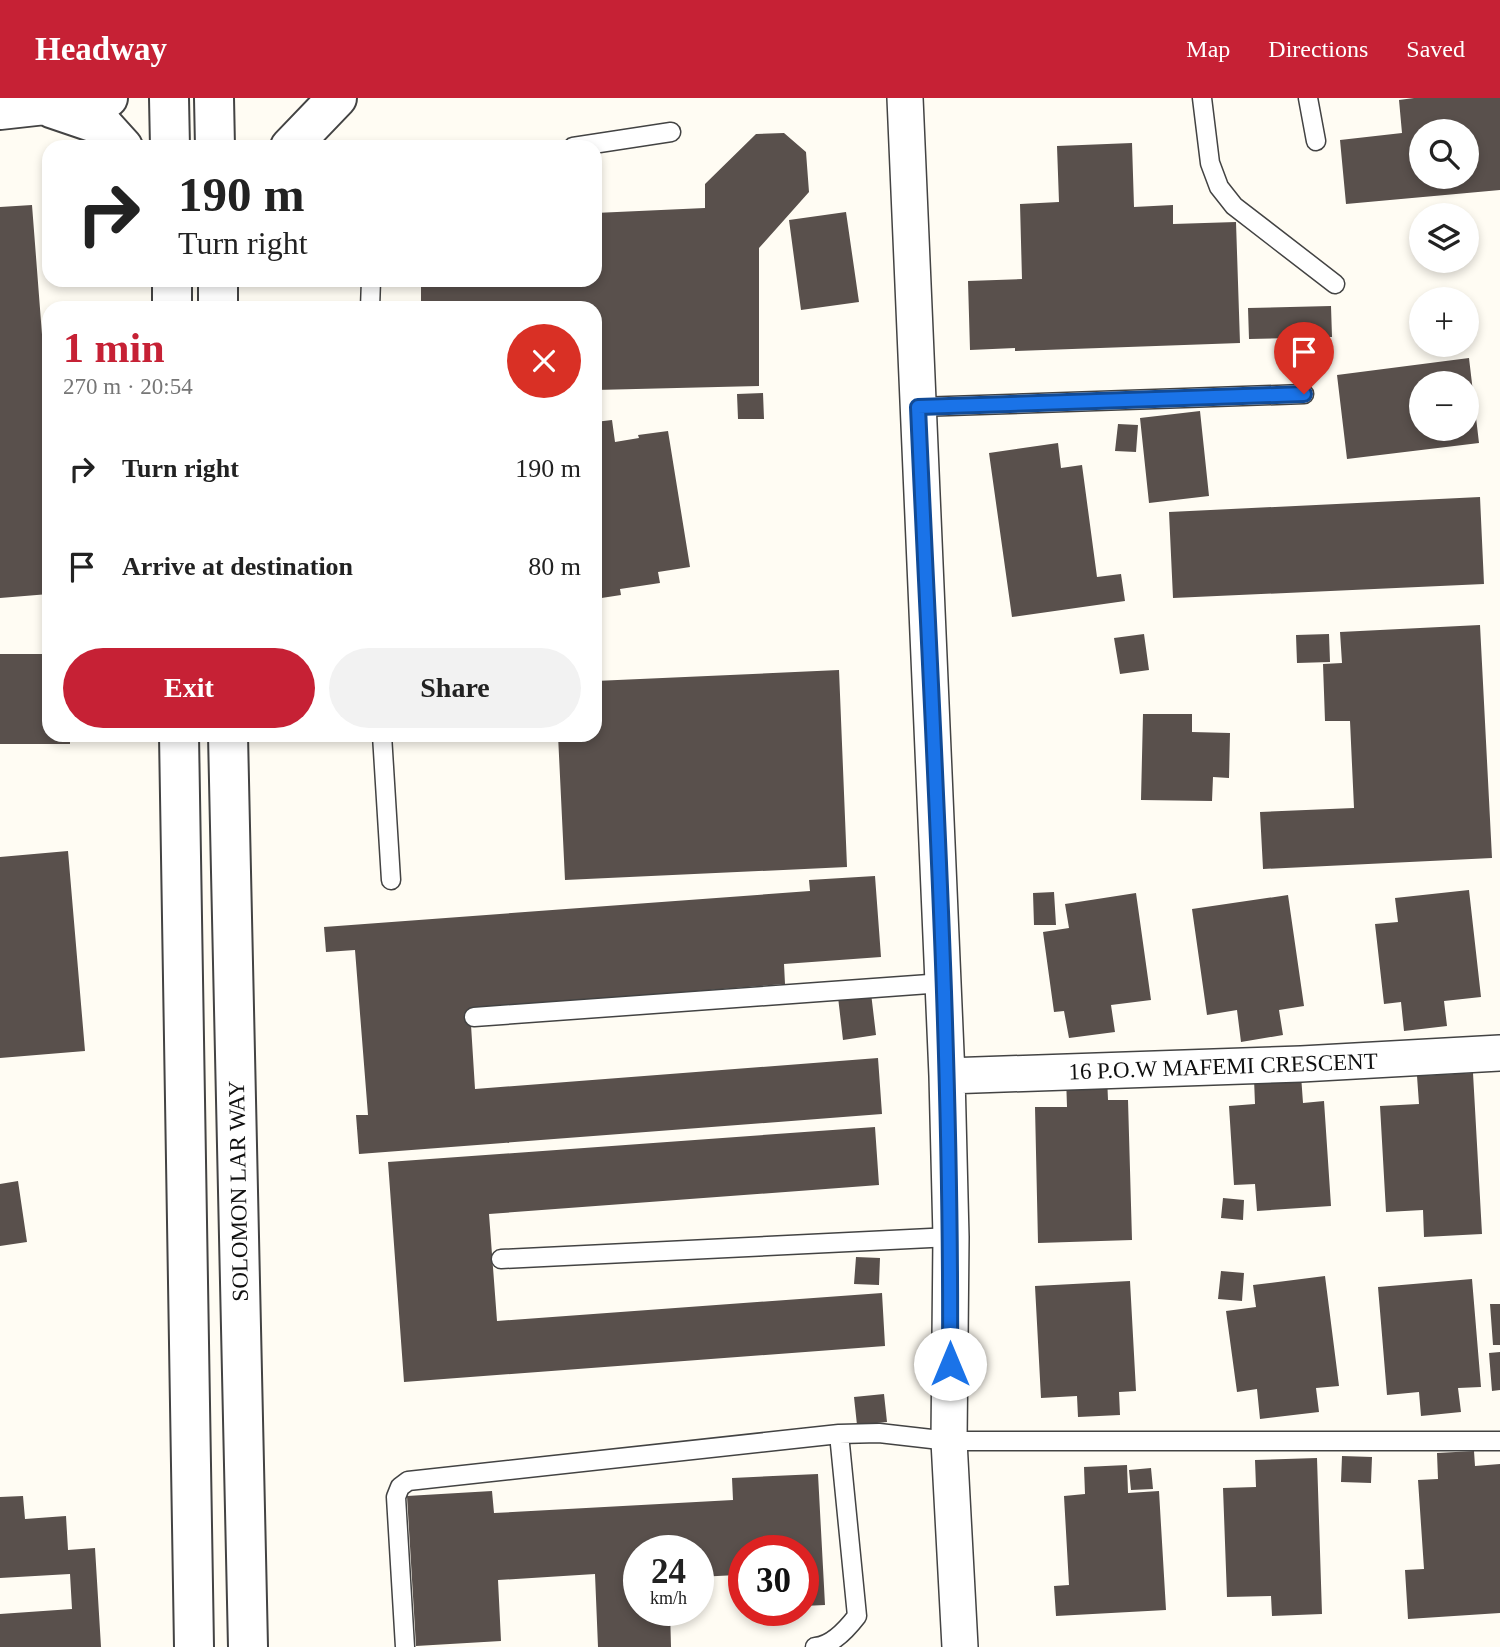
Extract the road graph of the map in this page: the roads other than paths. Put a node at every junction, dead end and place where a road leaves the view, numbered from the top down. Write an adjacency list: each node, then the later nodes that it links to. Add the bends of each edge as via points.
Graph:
1 (108, 98): 8 (street)
2 (169, 98): 12 (street)
3 (214, 98): 13 (street)
4 (337, 98): 14 (street)
5 (905, 98): 19 (street)
6 (1202, 98): 17 (lane, via 1210,163 1219,187 1234,206)
7 (1308, 98): 15 (lane)
8 (43, 105): 9 (street); 11 (street, via 104,127)
9 (0, 110)
10 (671, 132): 16 (lane)
11 (116, 140)
12 (170, 140)
13 (215, 140)
14 (296, 140)
15 (1316, 141)
16 (602, 143)
17 (1335, 284)
18 (1304, 394): 19 (lane)
19 (918, 407): 24 (street)
20 (179, 742): 33 (street)
21 (228, 742): 34 (street, SOLOMON LAR WAY)
22 (382, 742): 23 (lane)
23 (391, 880)
24 (943, 983): 25 (lane); 27 (street)
25 (474, 1017)
26 (1500, 1053): 27 (street, 16 P.O.W MAFEMI CRESCENT)
27 (947, 1076): 28 (street)
28 (951, 1237): 29 (lane); 31 (street)
29 (501, 1259)
30 (839, 1434): 31 (lane, via 879,1433); 35 (lane, via 408,1481 396,1497); 36 (lane, via 857,1616 823,1647)
31 (949, 1441): 32 (lane); 37 (street)
32 (1500, 1441)
33 (194, 1647)
34 (248, 1647)
35 (405, 1647)
36 (815, 1647)
37 (960, 1647)

